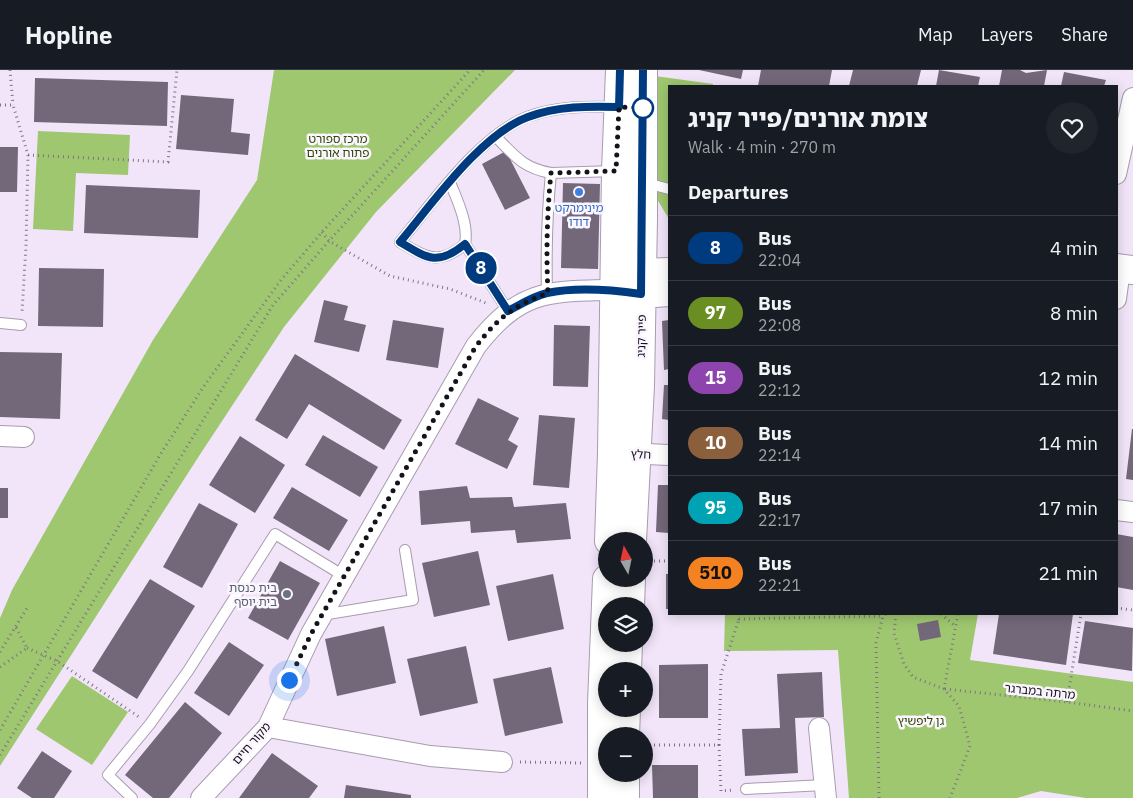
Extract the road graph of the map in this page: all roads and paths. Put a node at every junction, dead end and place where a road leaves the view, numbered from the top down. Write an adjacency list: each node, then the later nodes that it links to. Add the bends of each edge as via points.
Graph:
1 (10, 70): 9 (path)
2 (177, 70): 12 (path, via 168,162)
3 (470, 70): 20 (path)
4 (484, 70): 21 (path)
5 (620, 70): 10 (street, פייר קניג)
6 (643, 70): 17 (street, פייר קניג)
7 (1133, 98): 13 (street)
8 (0, 105): 9 (path)
9 (13, 105): 12 (path)
10 (619, 107): 11 (lane, via 551,110 527,117); 14 (street, פייר קניג)
11 (495, 136): 15 (lane, via 526,166); 16 (lane)
12 (28, 155): 33 (path)
13 (1118, 165)
14 (616, 171): 15 (lane); 27 (street, פייר קניג)
15 (551, 173): 30 (lane, via 546,246)
16 (450, 182): 22 (lane, via 465,227); 22 (lane, via 400,242 432,258 449,256)
17 (643, 182): 18 (lane); 19 (street, פייר קניג)
18 (668, 189)
19 (643, 218): 23 (street); 26 (street, פייר קניג)
20 (322, 232): 21 (path); 61 (path, via 281,280 204,386)
21 (328, 241): 31 (path, via 390,276 450,289); 62 (path, via 273,304)
22 (465, 244): 31 (lane)
23 (668, 254)
24 (1123, 269): 28 (street)
25 (668, 272): 26 (street)
26 (642, 283): 27 (street); 29 (street); 36 (street, פייר קניג, via 640,386)
27 (614, 290): 30 (street, מקור חיים); 36 (street, פייר קניג)
28 (1118, 290)
29 (668, 292)
30 (548, 293): 31 (street, מקור חיים)
31 (508, 311): 45 (street, מקור חיים, via 476,346)
32 (0, 323): 33 (lane)
33 (21, 325)
34 (0, 436): 35 (street)
35 (24, 437)
36 (624, 453): 37 (street, חלץ); 40 (street, פייר קניג); 41 (street, פייר קניג)
37 (668, 456)
38 (1118, 510): 39 (street)
39 (1133, 512)
40 (611, 532)
41 (631, 532)
42 (405, 550): 50 (lane, via 413,600)
43 (653, 561): 44 (path)
44 (668, 561)
45 (344, 576): 50 (street, מקור חיים); 67 (lane, via 275,534 188,671)
46 (607, 588): 69 (street, via 602,703)
47 (27, 608): 57 (path)
48 (1118, 608): 49 (path)
49 (1133, 610)
50 (321, 615): 68 (street, מקור חיים)
51 (884, 615): 56 (path); 85 (path, via 876,643)
52 (896, 615): 64 (path, via 894,633 904,664 913,677)
53 (941, 615): 58 (path)
54 (958, 615): 58 (path)
55 (1082, 615): 65 (path)
56 (740, 618): 73 (path, via 721,674)
57 (15, 626): 59 (path); 60 (path)
58 (956, 626): 64 (path)
59 (27, 648): 61 (path); 63 (path)
60 (0, 652)
61 (43, 656): 62 (path); 71 (path)
62 (57, 661): 67 (path); 74 (path)
63 (0, 667)
64 (944, 689): 65 (path, מרתה במברגר); 86 (path, via 959,706 970,746)
65 (1067, 702): 66 (path, מרתה במברגר)
66 (1133, 711)
67 (150, 724): 81 (lane, via 108,775)
68 (268, 727): 75 (street, via 430,756); 82 (street, מקור חיים)
69 (606, 727)
70 (819, 728): 80 (street)
71 (0, 730)
72 (653, 745): 73 (path)
73 (719, 745): 79 (path, via 721,791)
74 (0, 755)
75 (502, 762): 76 (path)
76 (598, 767)
77 (608, 782): 83 (street)
78 (619, 782): 84 (street)
79 (746, 789): 80 (lane)
80 (825, 791)
81 (132, 798)
82 (201, 798)
83 (602, 798)
84 (625, 798)
85 (879, 798)
86 (950, 798)

